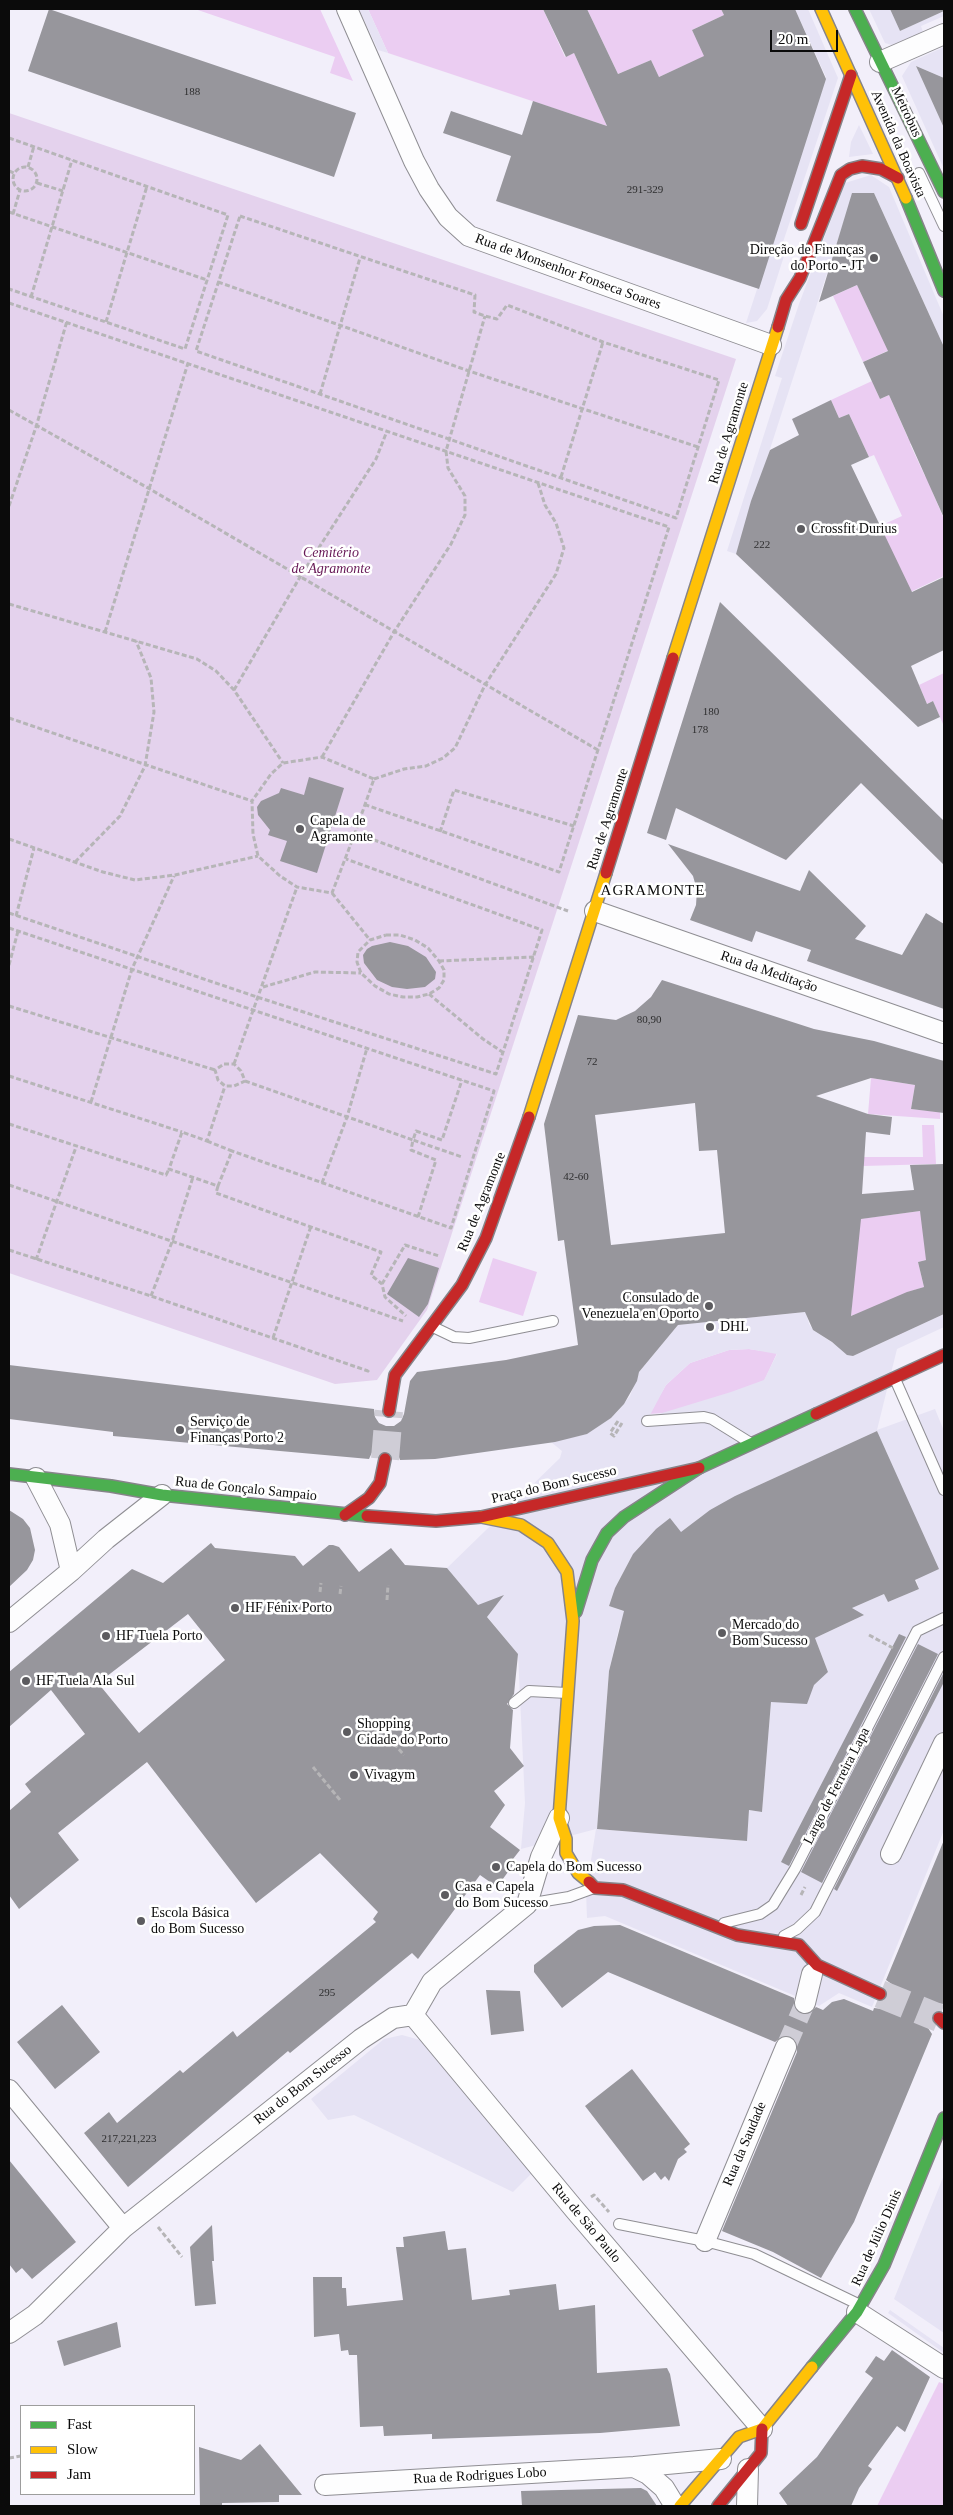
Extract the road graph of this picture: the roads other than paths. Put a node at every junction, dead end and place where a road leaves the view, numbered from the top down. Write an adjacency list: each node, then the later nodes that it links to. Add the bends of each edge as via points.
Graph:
1 (347, 9): 23 (street, Rua de Monsenhor Fonseca Soares, via 429,189 448,217 468,236)
2 (821, 9): 8 (street, Avenida da Boavista)
3 (844, 9): 6 (lane)
4 (856, 9): 7 (street, Avenida da Boavista)
5 (944, 34): 7 (street)
6 (860, 44)
7 (873, 70): 9 (street); 15 (street, Avenida da Boavista)
8 (855, 73): 9 (street, Avenida da Boavista); 17 (street)
9 (861, 97): 10 (street); 13 (street, Avenida da Boavista)
10 (854, 115)
11 (913, 160): 16 (lane, Metrobus)
12 (839, 161): 14 (street, Rua de Agramonte)
13 (898, 178): 14 (street, Rua de Agramonte, via 881,169 862,166 841,174); 18 (street, Avenida da Boavista)
14 (834, 188): 22 (street, Rua de Agramonte, via 800,278)
15 (944, 192)
16 (944, 226)
17 (797, 238)
18 (924, 246): 20 (lane); 21 (street, Avenida da Boavista)
19 (785, 281): 22 (street, Rua de Agramonte)
20 (944, 285)
21 (944, 291)
22 (786, 300): 23 (street, Rua de Agramonte)
23 (771, 345): 24 (street, Rua de Agramonte)
24 (593, 916): 25 (street, Rua da Meditação); 27 (street, Rua de Agramonte, via 520,1146 486,1238 462,1285)
25 (944, 1033)
26 (554, 1322): 27 (lane, via 469,1338 454,1337)
27 (432, 1326): 30 (street, Rua de Agramonte, via 395,1375)
28 (944, 1355): 29 (street, Praça do Bom Sucesso)
29 (895, 1379): 32 (street, Praça do Bom Sucesso); 37 (lane)
30 (388, 1411)
31 (647, 1421): 32 (lane, via 704,1417)
32 (752, 1444): 34 (street, Praça do Bom Sucesso)
33 (385, 1459): 39 (street, via 380,1483 370,1498)
34 (699, 1468): 40 (street, Praça do Bom Sucesso); 43 (street, Praça do Bom Sucesso, via 624,1517 607,1533 592,1560)
35 (9, 1474): 36 (street, Rua de Gonçalo Sampaio)
36 (36, 1478): 38 (street, Rua de Gonçalo Sampaio); 41 (street, via 60,1524)
37 (944, 1490)
38 (162, 1495): 39 (street, Rua de Gonçalo Sampaio); 41 (street)
39 (345, 1515): 40 (street, Rua de Gonçalo Sampaio, via 436,1521)
40 (481, 1517): 43 (street, Praça do Bom Sucesso, via 521,1525 548,1543 567,1572)
41 (71, 1571): 44 (street)
42 (944, 1618): 53 (lane, Largo de Ferreira Lapa, via 917,1631 795,1869 773,1905 760,1914)
43 (573, 1621): 46 (street, Praça do Bom Sucesso)
44 (9, 1622)
45 (944, 1657): 54 (lane, via 815,1912 797,1929)
46 (568, 1693): 47 (lane, via 529,1691); 49 (street, Praça do Bom Sucesso)
47 (514, 1703)
48 (944, 1743): 50 (street)
49 (560, 1818): 51 (street, via 566,1853 578,1873); 52 (street, via 541,1857)
50 (891, 1854)
51 (596, 1888): 52 (lane, via 569,1897); 53 (street, via 623,1890)
52 (527, 1904): 58 (street, via 432,1982)
53 (708, 1926): 54 (street)
54 (775, 1942): 56 (street, via 799,1945 817,1965)
55 (812, 1974): 57 (street)
56 (880, 1994)
57 (805, 2003)
58 (413, 2015): 63 (street, Rua do Bom Sucesso, via 393,2018 361,2039); 68 (street, Rua de São Paulo)
59 (786, 2047): 64 (street, Rua da Saudade)
60 (9, 2090): 63 (street)
61 (944, 2118): 65 (street, Rua de Júlio Dinis, via 884,2265)
62 (619, 2224): 64 (lane)
63 (123, 2228): 66 (street, Rua do Bom Sucesso, via 34,2315)
64 (705, 2241): 65 (lane, via 754,2254)
65 (859, 2309): 67 (street); 68 (street, Rua de Júlio Dinis)
66 (9, 2332)
67 (944, 2368)
68 (762, 2429): 69 (street, via 739,2437); 71 (street, via 761,2453)
69 (721, 2459): 70 (street, Rua de Rodrigues Lobo); 74 (street)
70 (634, 2467): 72 (street, Rua de Rodrigues Lobo); 73 (street, via 664,2488)
71 (748, 2469): 75 (street); 76 (street)
72 (326, 2485)
73 (675, 2506)
74 (680, 2506)
75 (718, 2506)
76 (748, 2506)

